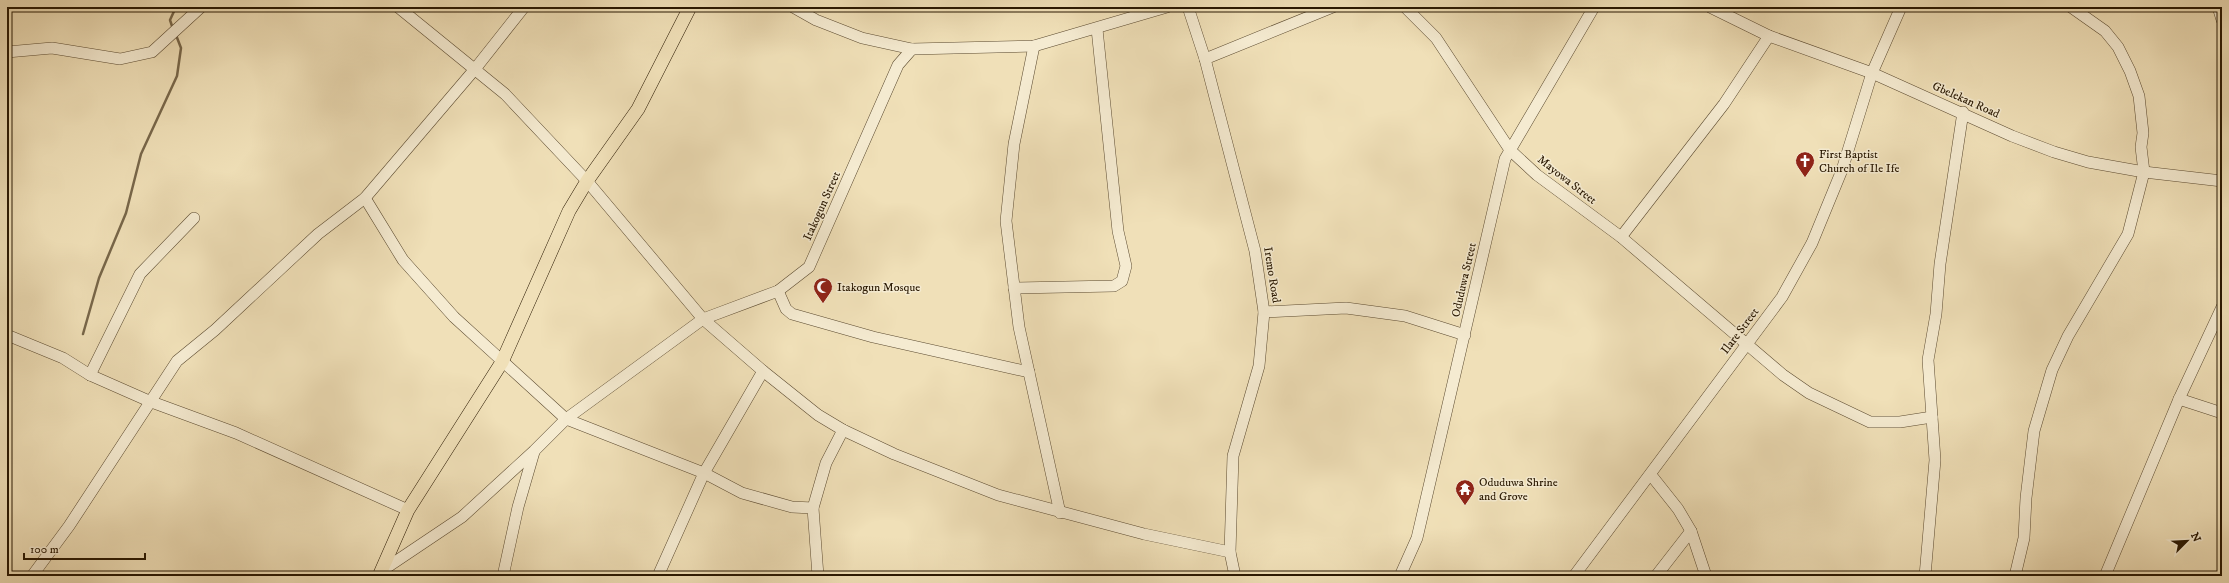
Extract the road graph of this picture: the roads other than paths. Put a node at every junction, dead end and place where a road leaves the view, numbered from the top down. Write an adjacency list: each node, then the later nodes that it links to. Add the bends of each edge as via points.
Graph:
1 (201, 7): 20 (street, via 152,52 120,59 52,48)
2 (398, 7): 22 (street)
3 (524, 7): 22 (street)
4 (690, 7): 28 (main road, via 638,109)
5 (793, 7): 19 (street, via 816,20 862,38)
6 (1167, 7): 16 (street)
7 (1188, 7): 21 (street, Iremo Road)
8 (1333, 7): 21 (street)
9 (1405, 7): 25 (street, Mayowa Street, via 1436,38)
10 (1594, 7): 25 (street, Oduduwa Street)
11 (1710, 7): 17 (street, Gbelekan Road)
12 (1901, 7): 23 (street, Ilare Street)
13 (2071, 7): 26 (street, via 2105,31 2118,47 2130,72 2139,96)
14 (2219, 7): 15 (street)
15 (2222, 20)
16 (1097, 29): 18 (street); 32 (street, via 1115,181 1118,231 1126,266 1125,275 1122,281 1114,286)
17 (1769, 36): 23 (street, Gbelekan Road); 31 (street, via 1724,104)
18 (1034, 46): 19 (street); 32 (street, via 1009,180 1006,220)
19 (912, 49): 33 (street, Itakogun Street, via 898,65 809,267)
20 (7, 52)
21 (1205, 59): 35 (street, Iremo Road, via 1255,250)
22 (475, 69): 28 (street, via 505,94); 29 (street)
23 (1872, 73): 24 (street, Gbelekan Road); 39 (street, Ilare Street, via 1842,170 1812,243 1782,297)
24 (1963, 112): 26 (street, Gbelekan Road, via 2012,136 2054,152 2088,162); 47 (street, via 1928,360)
25 (1510, 150): 31 (street, Mayowa Street, via 1537,175); 38 (street, Oduduwa Street, via 1505,159)
26 (2144, 172): 27 (street, Gbelekan Road); 69 (street, via 2128,234 2068,336 2052,370 2034,431 2024,538)
27 (2222, 180)
28 (587, 181): 36 (street); 40 (main road, via 566,218)
29 (365, 198): 40 (street, via 403,260 454,317); 45 (street, via 318,234 215,330 177,360)
30 (194, 218): 43 (street, via 140,274)
31 (1621, 237): 39 (street, Mayowa Street)
32 (1014, 288): 42 (street)
33 (778, 291): 36 (street, Itakogun Street); 42 (street, via 786,309 792,314 873,337)
34 (2222, 307): 44 (street)
35 (1264, 312): 38 (street, via 1346,308 1405,316); 57 (street, Iremo Road, via 1259,366 1233,456)
36 (703, 319): 41 (street); 48 (street, Itakogun Street)
37 (7, 335): 43 (street, via 63,358)
38 (1465, 336): 64 (street, Oduduwa Street, via 1417,538)
39 (1747, 343): 47 (street, Mayowa Street, via 1783,375 1809,393 1870,422 1900,422); 52 (street, Ilare Street)
40 (502, 362): 48 (street); 54 (main road)
41 (763, 372): 49 (street, via 818,415); 51 (street)
42 (1029, 372): 55 (street)
43 (90, 375): 45 (street)
44 (2179, 399): 46 (street); 70 (street)
45 (149, 401): 54 (street, via 236,433); 59 (street, via 68,526)
46 (2222, 413)
47 (1932, 417): 68 (street, via 1935,460)
48 (566, 419): 50 (street, Itakogun Street); 51 (street)
49 (843, 430): 53 (street, via 826,463); 55 (street, via 945,475 998,495)
50 (534, 451): 58 (street, Itakogun Street, via 462,516); 60 (street, via 518,507)
51 (704, 473): 53 (street, via 742,493 792,507); 61 (street)
52 (1651, 475): 56 (street, via 1678,508); 65 (street, Ilare Street)
53 (813, 508): 62 (street)
54 (408, 510): 58 (main road)
55 (1060, 513): 57 (street)
56 (1691, 531): 66 (street); 67 (street)
57 (1230, 552): 63 (street, Iremo Road)
58 (381, 573)
59 (32, 576)
60 (503, 576)
61 (658, 576)
62 (818, 576)
63 (1235, 576)
64 (1400, 576)
65 (1574, 576)
66 (1656, 576)
67 (1706, 576)
68 (1925, 576)
69 (2015, 576)
70 (2105, 576)

